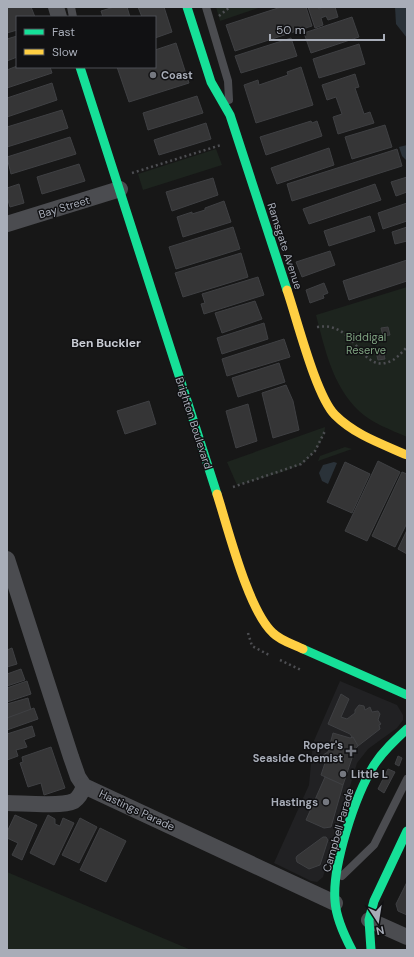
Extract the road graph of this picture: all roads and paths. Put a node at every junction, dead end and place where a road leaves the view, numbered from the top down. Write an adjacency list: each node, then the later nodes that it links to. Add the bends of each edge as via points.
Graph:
1 (187, 7): 6 (street, Ramsgate Avenue, via 211,82)
2 (206, 7): 6 (lane, via 228,81)
3 (230, 7): 4 (path)
4 (218, 17)
5 (80, 68): 8 (street, Brighton Boulevard)
6 (230, 115): 7 (street, Ramsgate Avenue)
7 (238, 140): 8 (path, via 124,176); 12 (street, Ramsgate Avenue, via 315,375)
8 (120, 189): 9 (street, Bay Street); 14 (street, Brighton Boulevard)
9 (7, 224)
10 (314, 328): 11 (path, via 334,326 347,335 364,355 374,362 394,359)
11 (407, 347)
12 (334, 413): 13 (street, Ramsgate Avenue, via 349,426); 14 (path, via 315,451 301,464 232,487 230,481)
13 (407, 455)
14 (214, 485): 16 (street, Brighton Boulevard, via 246,584 267,627 279,638)
15 (7, 559): 19 (street, via 68,749)
16 (407, 695)
17 (407, 729): 22 (street, Campbell Parade, via 383,753 371,770 362,790)
18 (407, 779): 22 (lane, via 374,845)
19 (84, 786): 20 (street, via 81,795 73,801 61,804); 23 (street, Hastings Parade)
20 (7, 803)
21 (407, 831): 24 (street)
22 (335, 884): 23 (street, Campbell Parade)
23 (342, 906): 26 (street, Campbell Parade)
24 (366, 918): 25 (street); 27 (street)
25 (407, 937)
26 (352, 950)
27 (371, 950)

